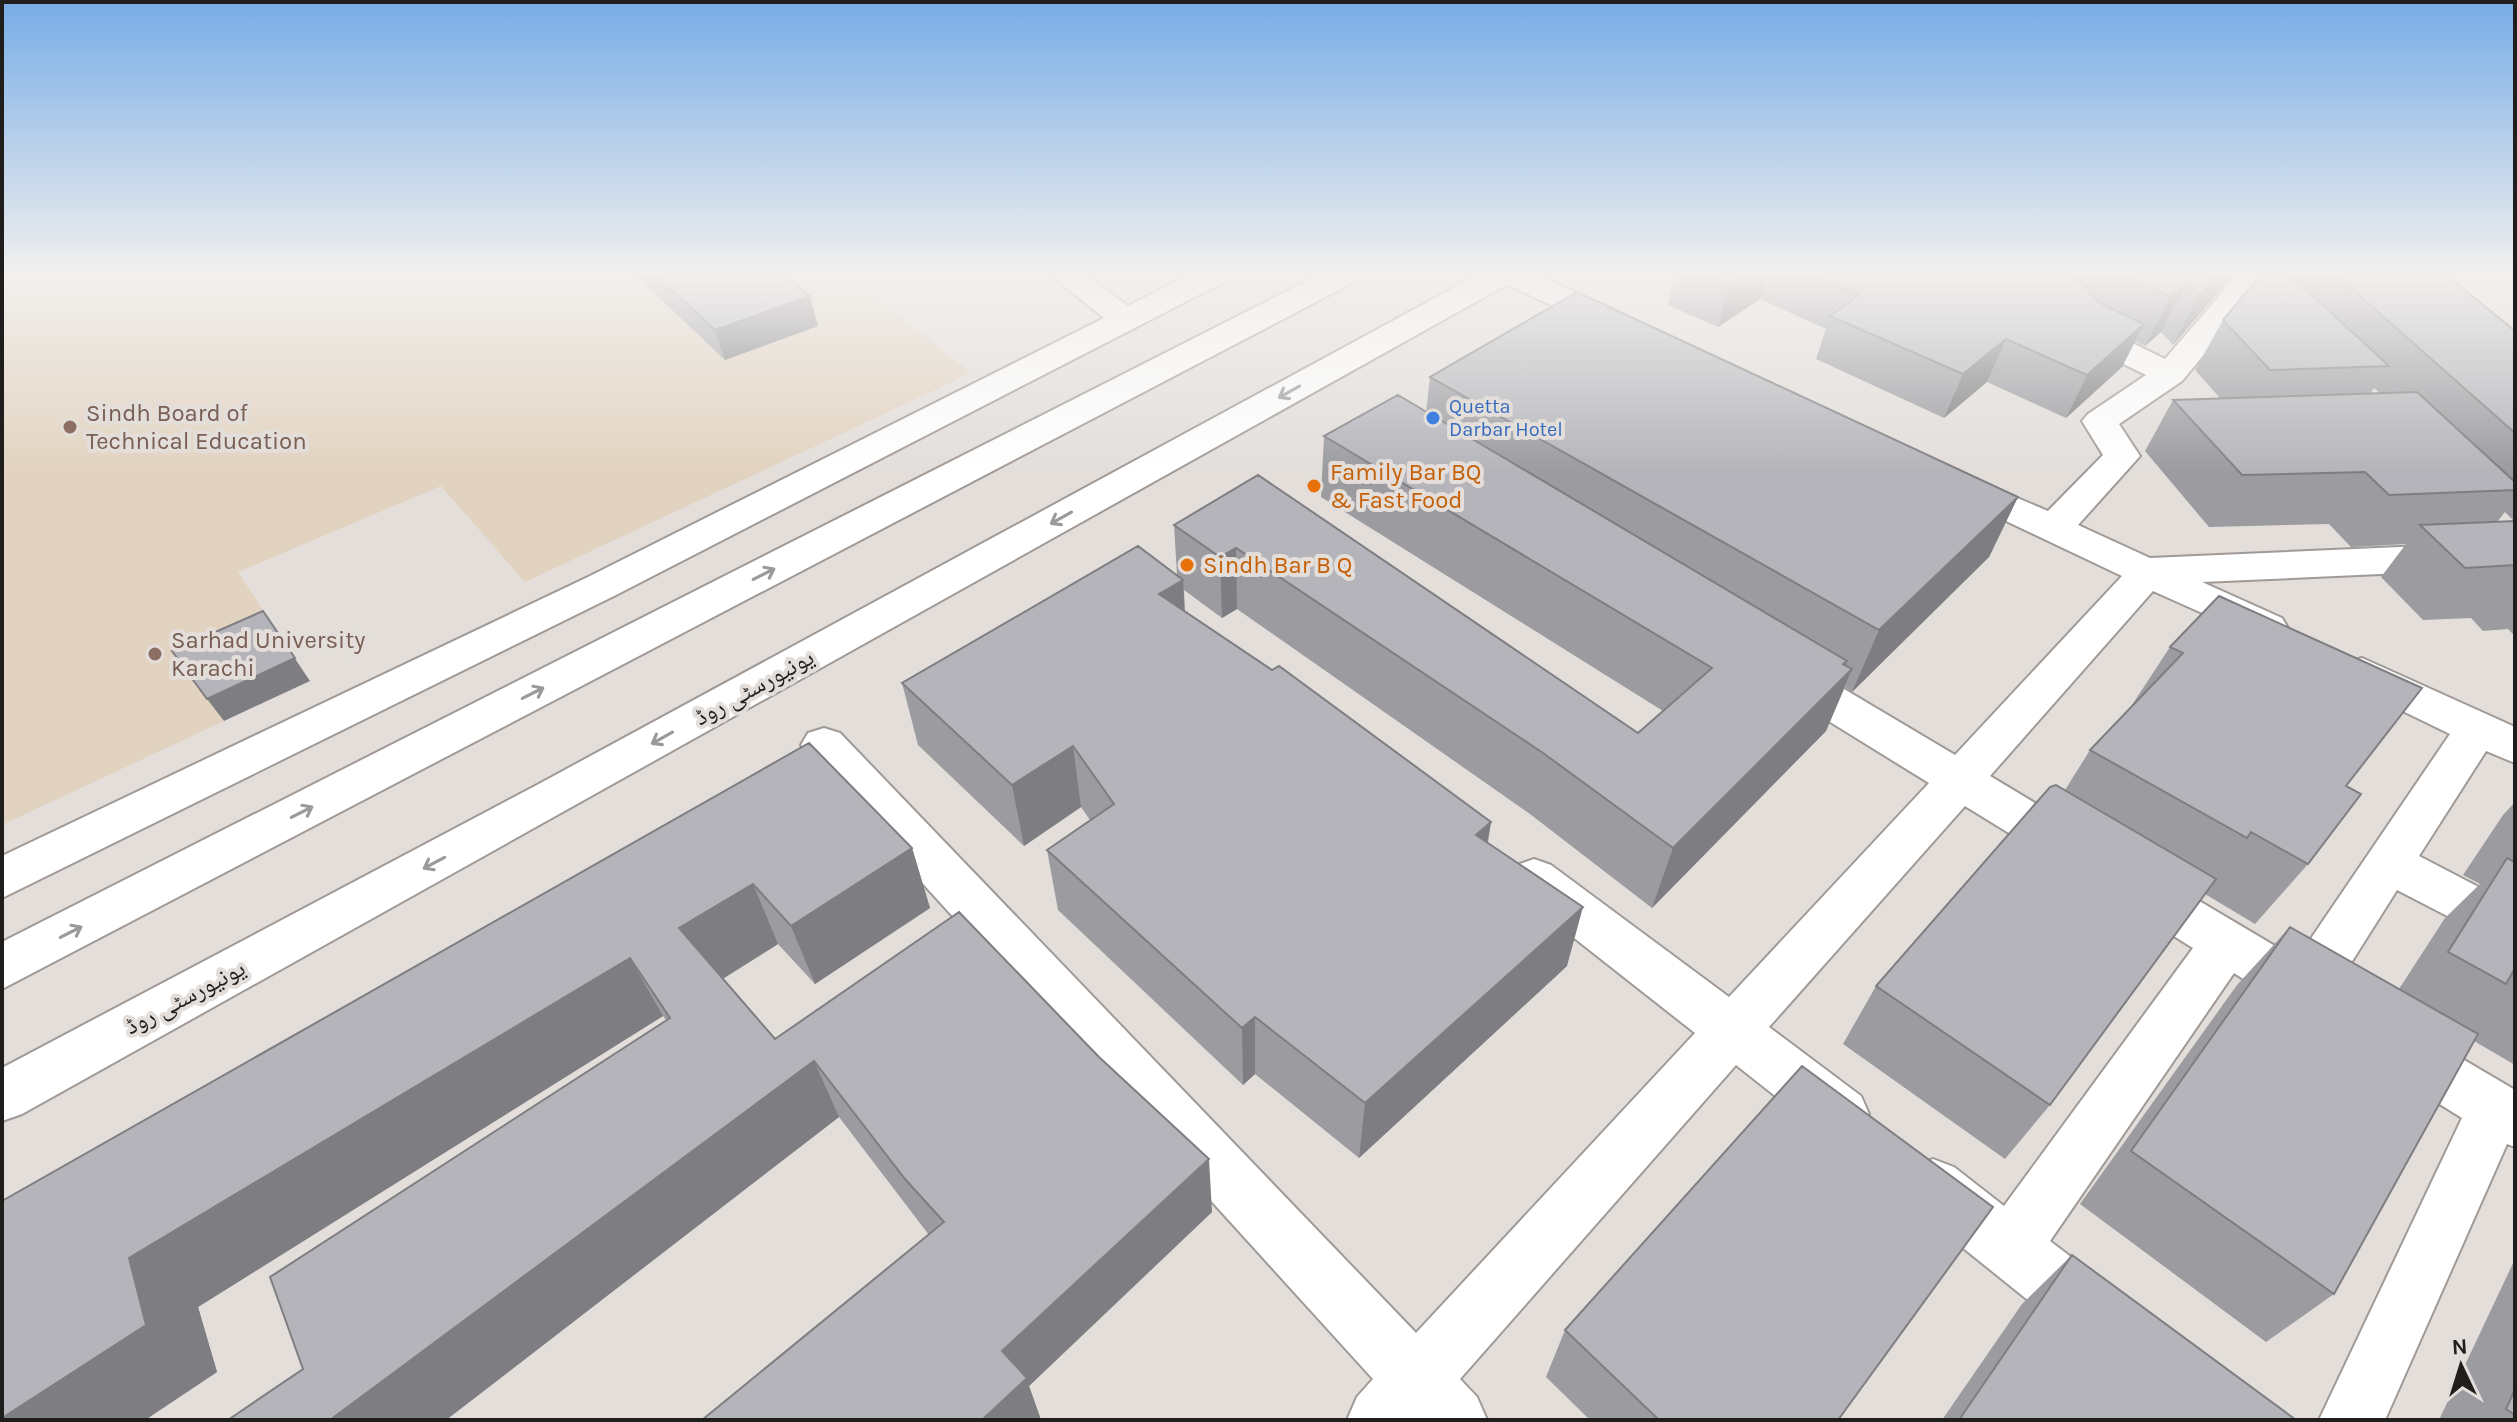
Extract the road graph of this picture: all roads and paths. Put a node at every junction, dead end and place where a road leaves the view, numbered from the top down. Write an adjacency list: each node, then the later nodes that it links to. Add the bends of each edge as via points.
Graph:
1 (1092, 339): 21 (street)
2 (1218, 339): 24 (street, one-way to 2)
3 (1386, 339): 27 (street, یونیورسٹی روڈ, one-way to 27)
4 (2099, 339): 6 (street)
5 (2206, 339): 6 (street)
6 (2170, 374): 8 (street, via 2100,421)
7 (2152, 436): 8 (street)
8 (2111, 438): 10 (street, via 2122,456)
9 (1926, 469): 10 (street)
10 (2053, 528): 12 (street)
11 (2508, 543): 12 (street)
12 (2149, 571): 13 (street); 18 (street)
13 (2292, 639)
14 (1760, 659): 18 (street)
15 (2335, 660): 16 (street)
16 (2496, 737): 20 (street)
17 (824, 745): 31 (street)
18 (1962, 781): 23 (street); 26 (street)
19 (1506, 858): 26 (street)
20 (2389, 863): 22 (street); 25 (street)
21 (2, 878)
22 (2515, 930)
23 (2226, 943): 25 (street); 29 (street)
24 (2, 967)
25 (2338, 1012): 28 (street)
26 (1735, 1031): 29 (street); 31 (street)
27 (2, 1096)
28 (2505, 1115): 32 (street)
29 (2010, 1248): 30 (street)
30 (2132, 1343)
31 (1417, 1407)
32 (2352, 1420)

